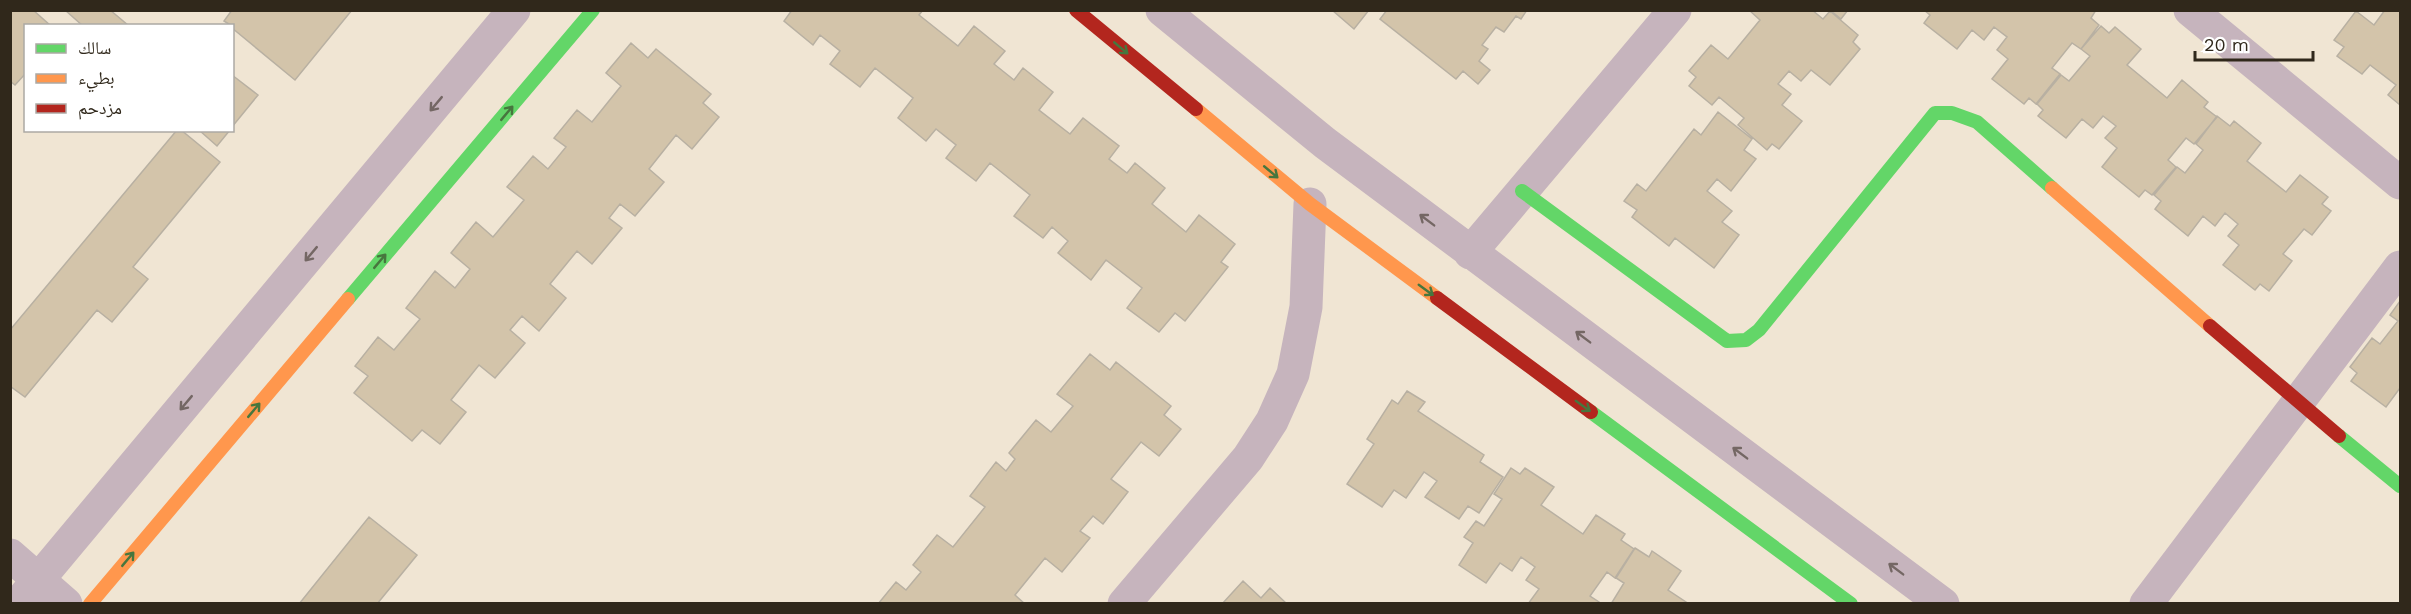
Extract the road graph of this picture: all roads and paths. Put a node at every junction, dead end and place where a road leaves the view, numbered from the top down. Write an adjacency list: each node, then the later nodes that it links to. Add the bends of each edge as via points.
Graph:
1 (513, 10): 15 (street, one-way to 15)
2 (593, 10): 18 (street, one-way to 2)
3 (1076, 10): 9 (street, one-way to 9)
4 (1162, 10): 10 (street, one-way to 4, via 1325,143)
5 (1675, 10): 8 (street)
6 (2190, 10): 7 (street)
7 (2400, 183)
8 (1522, 191): 10 (street); 12 (street, via 1727,341 1746,340 1759,330 1935,113 1952,113 1977,122)
9 (1310, 204): 19 (street, via 1306,307 1293,374 1272,422 1248,459); 20 (street, one-way to 20)
10 (1470, 253): 21 (street, one-way to 10)
11 (2400, 267): 12 (street)
12 (2298, 403): 13 (street); 22 (street)
13 (2400, 486)
14 (10, 555): 15 (street)
15 (40, 579): 16 (street); 17 (street)
16 (18, 603)
17 (66, 603)
18 (90, 603)
19 (1124, 603)
20 (1851, 603)
21 (1943, 603)
22 (2146, 603)

